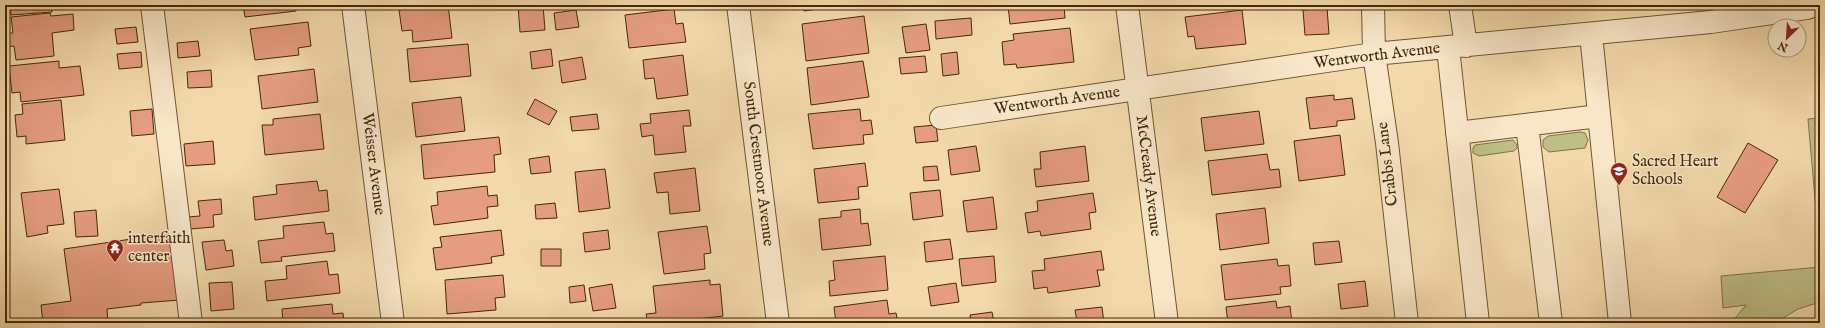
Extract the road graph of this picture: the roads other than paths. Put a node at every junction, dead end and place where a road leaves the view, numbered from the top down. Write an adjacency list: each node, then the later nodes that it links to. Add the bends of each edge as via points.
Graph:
1 (152, 5): 16 (street)
2 (353, 5): 17 (street, Weisser Avenue)
3 (738, 5): 18 (street, South Crestmoor Avenue)
4 (1127, 5): 11 (street, McCready Avenue)
5 (1373, 5): 10 (street, Crabbs Lane)
6 (1460, 5): 9 (street)
7 (1815, 5): 8 (street, Wentworth Avenue, via 1711,22)
8 (1592, 34): 9 (street, Wentworth Avenue); 12 (street)
9 (1457, 47): 10 (street, Wentworth Avenue); 15 (street)
10 (1374, 54): 11 (street, Wentworth Avenue); 20 (street, Crabbs Lane, via 1387,143)
11 (1137, 90): 13 (street, Wentworth Avenue); 19 (street, McCready Avenue)
12 (1599, 116): 14 (street); 23 (street)
13 (941, 118)
14 (1527, 125): 15 (street); 22 (street)
15 (1457, 133): 21 (street)
16 (191, 323)
17 (393, 323)
18 (778, 323)
19 (1167, 323)
20 (1407, 323)
21 (1478, 323)
22 (1551, 323)
23 (1620, 323)

